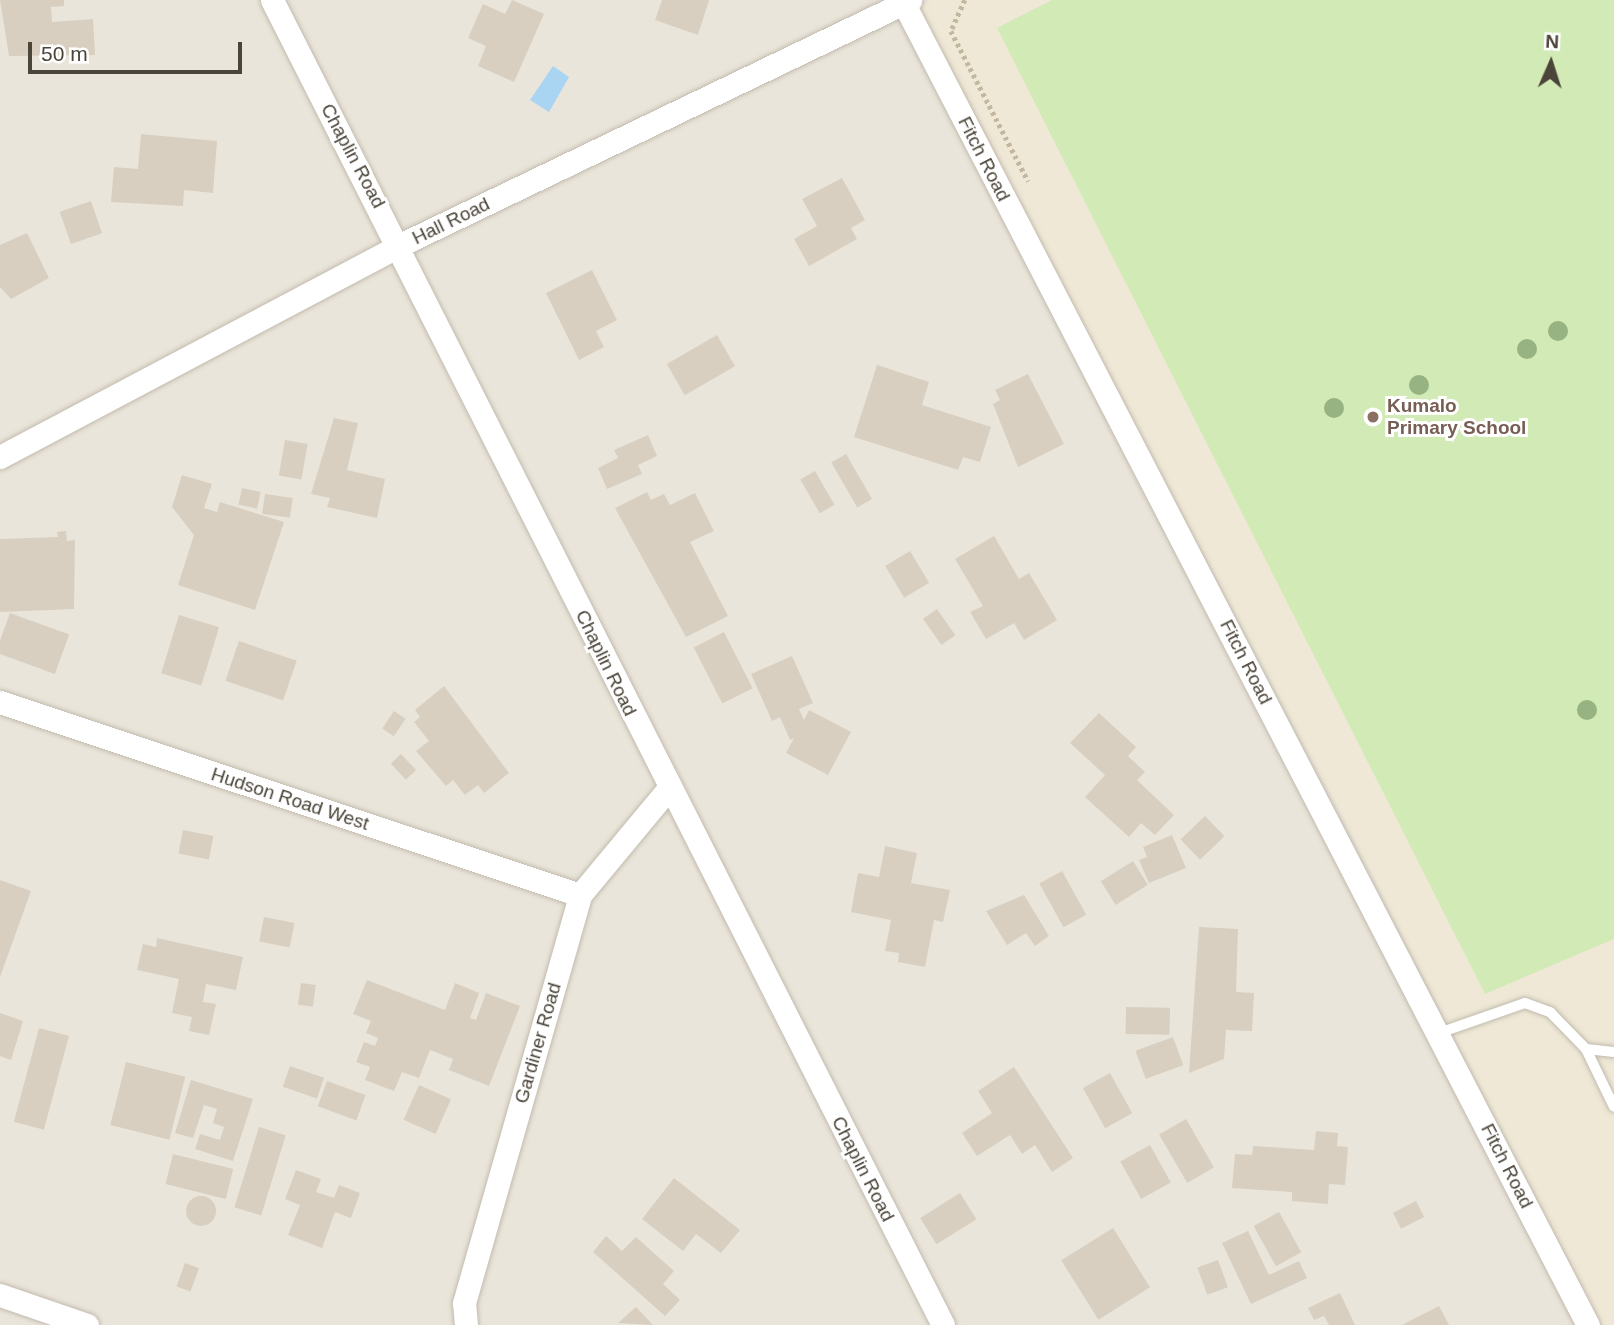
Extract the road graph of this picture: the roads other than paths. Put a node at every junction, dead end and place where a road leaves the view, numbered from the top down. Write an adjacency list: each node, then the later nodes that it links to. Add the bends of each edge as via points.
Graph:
1 (272, 0): 3 (street, Chaplin Road)
2 (905, 1): 3 (street, Hall Road); 8 (street, Fitch Road)
3 (400, 245): 4 (street, Hall Road); 6 (street, Chaplin Road)
4 (0, 457)
5 (0, 702): 7 (street, Hudson Road West)
6 (668, 789): 7 (street, Gardiner Road); 15 (street, Chaplin Road)
7 (580, 895): 14 (street, Gardiner Road, via 464,1303)
8 (1439, 1033): 9 (lane, via 1525,1003 1550,1012); 16 (street, Fitch Road)
9 (1586, 1049): 10 (lane); 11 (lane)
10 (1614, 1052)
11 (1614, 1107)
12 (0, 1296): 13 (street)
13 (88, 1325)
14 (466, 1325)
15 (943, 1325)
16 (1588, 1325)

